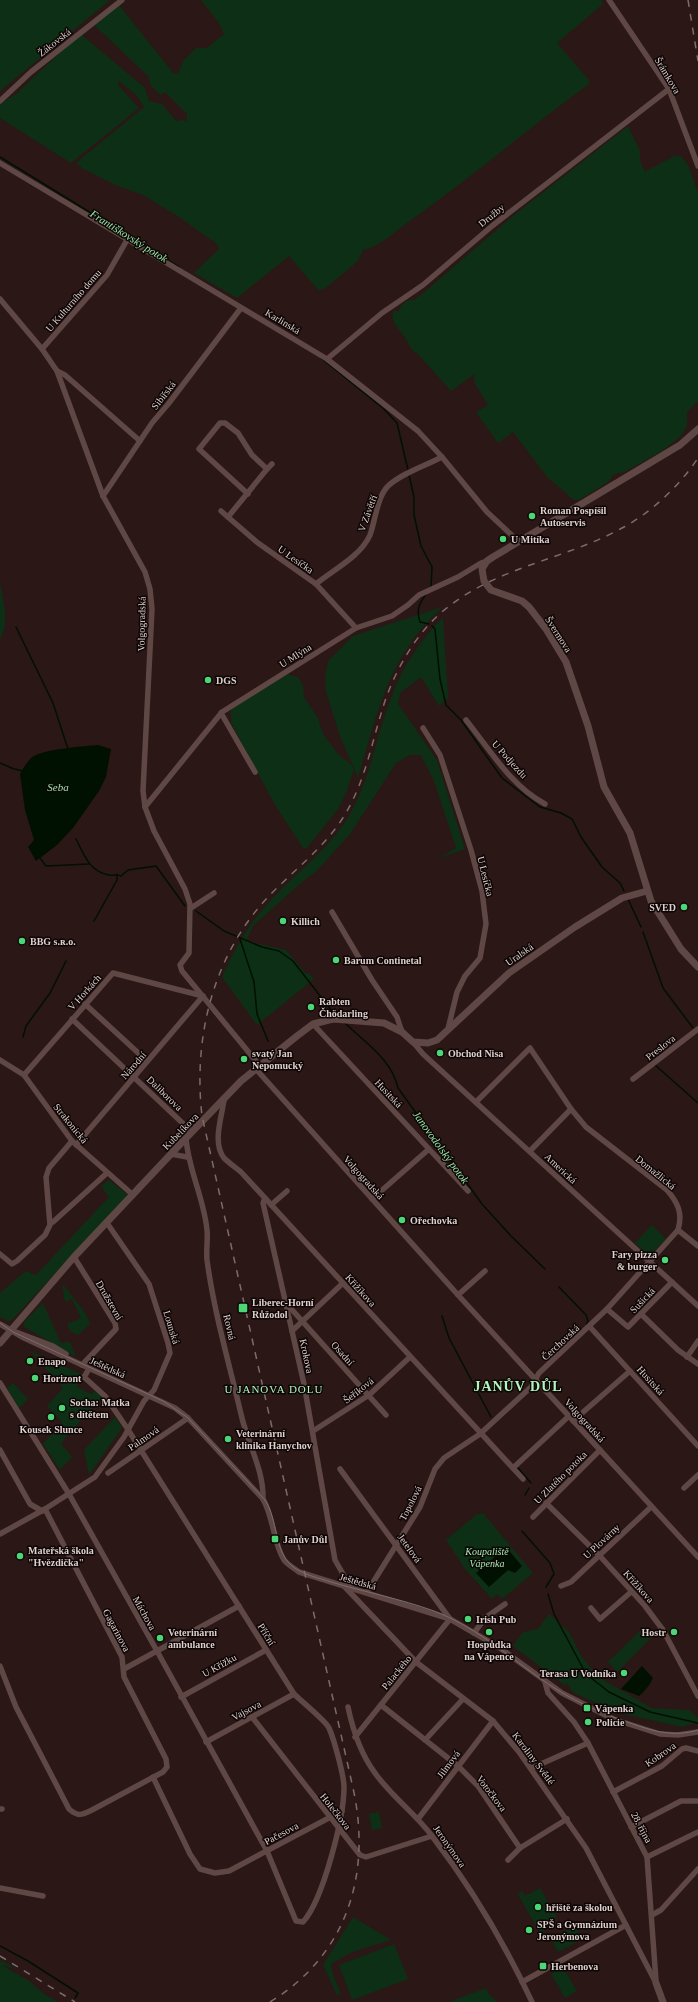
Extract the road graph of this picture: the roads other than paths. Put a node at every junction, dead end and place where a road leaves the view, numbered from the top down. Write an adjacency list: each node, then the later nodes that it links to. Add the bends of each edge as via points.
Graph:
1 (122, 0): 4 (street, Žákovská, via 31,72)
2 (609, 0): 3 (street, Šrámkova)
3 (669, 89): 6 (street, Šrámkova); 11 (street, Družby, via 492,226 424,285 382,314)
4 (0, 101)
5 (0, 163): 7 (street, Karlinská)
6 (698, 166)
7 (127, 240): 9 (street, Karlinská); 10 (street, U Kulturního domu, via 107,275)
8 (0, 299): 10 (street, Volgogradská)
9 (242, 308): 11 (street, Karlinská); 14 (street, Sibiřská)
10 (42, 349): 12 (street, Volgogradská)
11 (327, 358): 15 (street, Karlinská, via 418,431)
12 (57, 371): 14 (street, via 66,375); 17 (street, Volgogradská)
13 (698, 429): 20 (street, via 680,445)
14 (140, 441): 17 (street, Sibiřská)
15 (442, 457): 20 (street, Karlinská, via 487,512); 22 (street, V Závětří, via 408,473 387,487 374,514 370,535 366,541 357,552)
16 (248, 494): 16 (street, via 269,466 252,455 238,433 225,423 217,425 197,451); 19 (street)
17 (104, 496): 29 (street, Volgogradská, via 140,560 150,589 152,609 143,791)
18 (221, 511): 19 (street, U Lesíčka)
19 (228, 517): 22 (street, U Lesíčka, via 258,543)
20 (519, 542): 21 (street)
21 (487, 562): 23 (street, U Mlýna, via 431,588 392,616); 30 (street, Švermova, via 482,569 486,586 522,601 529,607 566,662 588,726 604,787 630,833)
22 (316, 584): 23 (street, U Lesíčka)
23 (356, 628): 24 (street, U Mlýna)
24 (221, 713): 27 (street); 29 (street, U Mlýna)
25 (466, 720): 28 (street, U Podjezdu, via 496,761 534,798)
26 (423, 728): 40 (street, U Lesíčka, via 440,755 482,890 486,924 480,958 465,976 457,992)
27 (255, 772)
28 (545, 804)
29 (145, 807): 32 (street, Volgogradská, via 154,831 185,889)
30 (647, 891): 34 (street, Švermova, via 678,945); 40 (street, Uralská, via 616,902 509,973)
31 (214, 893): 32 (street)
32 (191, 908): 35 (street, Volgogradská, via 189,953 180,965)
33 (332, 912): 41 (street, via 397,1017)
34 (698, 967)
35 (203, 996): 36 (street, V Horkách, via 113,973); 43 (street, Národní); 45 (street, Volgogradská)
36 (85, 1004): 37 (street, V Horkách); 43 (street)
37 (72, 1019): 46 (street, V Horkách); 47 (street, Daliborova)
38 (313, 1024): 41 (street, Kubelíkova, via 333,1019 384,1023); 45 (street, Kubelíkova); 55 (street, Husitská)
39 (698, 1029): 48 (street, Preslova)
40 (448, 1030): 42 (street, Uralská, via 437,1040 428,1043)
41 (402, 1032): 42 (street, Kubelíkova)
42 (413, 1042): 50 (street, Americká)
43 (147, 1061): 47 (street, Národní)
44 (1, 1063): 46 (street, Strakonická)
45 (258, 1068): 49 (street, Kubelíkova); 64 (street, Volgogradská)
46 (24, 1075): 54 (street, Strakonická)
47 (134, 1076): 52 (street, Daliborova); 54 (street, Národní)
48 (633, 1079)
49 (224, 1100): 52 (street, Kubelíkova); 63 (street, Křižíkova, via 220,1148 224,1157)
50 (476, 1102): 51 (street, Domažlická, via 530,1048); 56 (street, Americká)
51 (570, 1108): 56 (street); 68 (street, Domažlická, via 586,1127 672,1196 680,1213 681,1222)
52 (194, 1130): 53 (street, Kubelíkova)
53 (186, 1138): 57 (street, Kubelíkova); 58 (street, Rovná)
54 (74, 1143): 59 (street, Strakonická); 70 (street, Národní, via 53,1162 46,1177 50,1225 45,1235 12,1264)
55 (429, 1149): 61 (street, Husitská); 64 (street)
56 (530, 1151): 72 (street, Americká)
57 (171, 1154): 58 (street); 62 (street, Kubelíkova)
58 (187, 1157): 115 (street, Rovná, via 196,1180 207,1229 207,1258 212,1286 242,1420 264,1487)
59 (107, 1173): 62 (street, Strakonická); 66 (street)
60 (287, 1191): 65 (street)
61 (468, 1191)
62 (132, 1195): 67 (street, Kubelíkova)
63 (265, 1198): 65 (street, Křižíkova); 77 (street, Krokova, via 262,1203)
64 (372, 1199): 76 (street, Volgogradská)
65 (271, 1205): 75 (street, Křižíkova)
66 (54, 1222)
67 (107, 1223): 71 (street, Kubelíkova); 96 (street, Lounská, via 149,1284 168,1343 170,1353 167,1363)
68 (678, 1230): 69 (street); 72 (street)
69 (698, 1246)
70 (0, 1254)
71 (74, 1257): 84 (street, Kubelíkova); 90 (street, Družstevní, via 116,1329)
72 (649, 1261): 74 (street, Americká); 79 (street, Čerchovská)
73 (485, 1271): 76 (street)
74 (672, 1282): 78 (street, Americká); 80 (street, Sušická)
75 (343, 1283): 81 (street); 88 (street, Křižíkova)
76 (458, 1295): 94 (street, Volgogradská)
77 (285, 1303): 81 (street, Osadní); 85 (street, Krokova)
78 (698, 1306)
79 (607, 1309): 80 (street, Sušická, via 628,1327); 83 (street, Čerchovská)
80 (641, 1314): 89 (street)
81 (303, 1321): 85 (street); 97 (street, Osadní)
82 (0, 1324): 84 (street, Ještědská)
83 (590, 1327): 93 (street, Husitská); 94 (street, Čerchovská, via 539,1373)
84 (10, 1330): 87 (street, Kubelíkova); 90 (street, Ještědská, via 53,1346)
85 (292, 1331): 102 (street, Krokova)
86 (698, 1340): 89 (street)
87 (0, 1343)
88 (410, 1357): 97 (street, Šeříková); 103 (street, Křižíkova)
89 (687, 1357): 91 (street)
90 (80, 1364): 92 (street, Ještědská)
91 (698, 1364)
92 (89, 1368): 96 (street, Ještědská); 101 (street, Příční, via 84,1377 105,1396)
93 (630, 1371): 100 (street); 104 (street, Husitská)
94 (536, 1380): 100 (street, Volgogradská); 103 (street, Čerchovská, via 532,1387)
95 (0, 1383): 114 (street, Máchova)
96 (149, 1395): 99 (street, Ještědská, via 175,1408); 101 (street, Lounská)
97 (369, 1396): 98 (street, Osadní); 102 (street, Šeříková)
98 (386, 1415)
99 (188, 1418): 106 (street, Palmová); 115 (street, Ještědská)
100 (571, 1418): 107 (street, Volgogradská); 108 (street)
101 (127, 1428): 106 (street, Příční); 114 (street, Lounská, via 124,1437 95,1477)
102 (313, 1431): 126 (street, Krokova, via 335,1560)
103 (480, 1434): 108 (street, Křižíkova); 121 (street, Topolová, via 444,1458 435,1469 420,1507)
104 (697, 1444)
105 (0, 1450): 118 (street, Gagarinova, via 30,1504)
106 (142, 1450): 110 (street, Palmová); 130 (street, Příční)
107 (600, 1450): 116 (street, U Zlatého potoka); 117 (street, Volgogradská)
108 (513, 1468): 112 (street, Křižíkova)
109 (340, 1469): 121 (street, Jetelová)
110 (108, 1473)
111 (698, 1475): 113 (street)
112 (523, 1479)
113 (684, 1488)
114 (69, 1494): 118 (street); 135 (street, Máchova)
115 (263, 1499): 124 (street, Ještědská, via 269,1510 281,1553 288,1564 299,1572)
116 (546, 1503): 119 (street, U Zlatého potoka); 122 (street, Křižíkova)
117 (651, 1507): 122 (street, U Plovárny); 123 (street, Volgogradská)
118 (43, 1510): 120 (street); 138 (street, Gagarinova, via 122,1657)
119 (533, 1517)
120 (0, 1534)
121 (397, 1544): 127 (street, Topolová); 132 (street, Jetelová)
122 (598, 1555): 125 (street, U Plovárny, via 571,1582); 128 (street, Křižíkova)
123 (698, 1557)
124 (344, 1586): 126 (street, Ještědská); 136 (street, Karoliny Světlé)
125 (561, 1586)
126 (351, 1588): 127 (street, Ještědská)
127 (367, 1592): 132 (street, Ještědská)
128 (631, 1592): 131 (street, via 600,1619); 141 (street, Křižíkova, via 663,1630)
129 (505, 1604): 133 (street, via 485,1618)
130 (239, 1606): 134 (street, Příční); 135 (street)
131 (591, 1608)
132 (450, 1619): 133 (street, Ještědská); 136 (street, Palackého)
133 (474, 1633): 139 (street, Ještědská, via 500,1648)
134 (266, 1650): 140 (street, Příční); 142 (street, U Křížku)
135 (157, 1651): 138 (street); 142 (street, Máchova)
136 (416, 1662): 143 (street, Karoliny Světlé); 144 (street, Palackého)
137 (0, 1666): 156 (street, Gagarinova, via 16,1706 69,1808 75,1814 80,1816)
138 (124, 1669): 156 (street, Gagarinova, via 124,1677 166,1759 167,1767)
139 (545, 1682): 148 (street, Ještědská, via 597,1712 634,1726 670,1735); 152 (street, 28. října, via 548,1694 574,1722)
140 (294, 1694): 146 (street, Vajsova); 159 (street, Příční, via 329,1727 344,1785)
141 (698, 1696)
142 (181, 1697): 151 (street, Máchova)
143 (463, 1699): 147 (street, Karoliny Světlé); 150 (street)
144 (381, 1705): 149 (street, Palackého); 150 (street, Votočkova)
145 (348, 1707): 149 (street, Jeronýmova)
146 (252, 1717): 151 (street, Vajsova); 160 (street, Holečkova)
147 (493, 1721): 154 (street, Jilmová); 155 (street, Karoliny Světlé)
148 (698, 1732)
149 (355, 1737): 161 (street, Jeronýmova, via 376,1775)
150 (425, 1740): 154 (street, Votočkova)
151 (206, 1742): 168 (street, Máchova)
152 (588, 1744): 155 (street); 157 (street, 28. října)
153 (698, 1751): 157 (street, Kobrova, via 682,1749 662,1766)
154 (458, 1766): 161 (street, Jilmová); 167 (street, Votočkova, via 478,1786)
155 (532, 1768): 162 (street, Karoliny Světlé)
156 (153, 1778): 168 (street, Pačesova, via 200,1869 215,1873 229,1871)
157 (613, 1792): 163 (street, 28. října)
158 (698, 1801): 163 (street, via 681,1801)
159 (342, 1811): 160 (street, Pačesova); 164 (street, Příční)
160 (330, 1818): 164 (street, Holečkova); 168 (street, Pačesova)
161 (418, 1818): 166 (street, Jeronýmova)
162 (567, 1819): 167 (street); 176 (street, Karoliny Světlé, via 586,1848)
163 (631, 1827): 169 (street, 28. října)
164 (338, 1828): 166 (street, Holečkova, via 356,1852 366,1857); 175 (street, Příční, via 320,1889 308,1916 303,1922)
165 (698, 1832): 169 (street)
166 (432, 1836): 177 (street, Jeronýmova, via 467,1886)
167 (520, 1848): 170 (street)
168 (266, 1852): 175 (street, Máchova)
169 (647, 1857): 174 (street, 28. října)
170 (508, 1860)
171 (698, 1869): 174 (street, via 661,1910)
172 (0, 1888): 173 (street)
173 (43, 1896)
174 (652, 1915): 178 (street, 28. října)
175 (296, 1921)
176 (626, 1925): 177 (street); 178 (street, Karoliny Světlé)
177 (522, 1982): 179 (street, Jeronýmova)
178 (656, 1983): 180 (street, 28. října)
179 (532, 2002)
180 (663, 2002)

